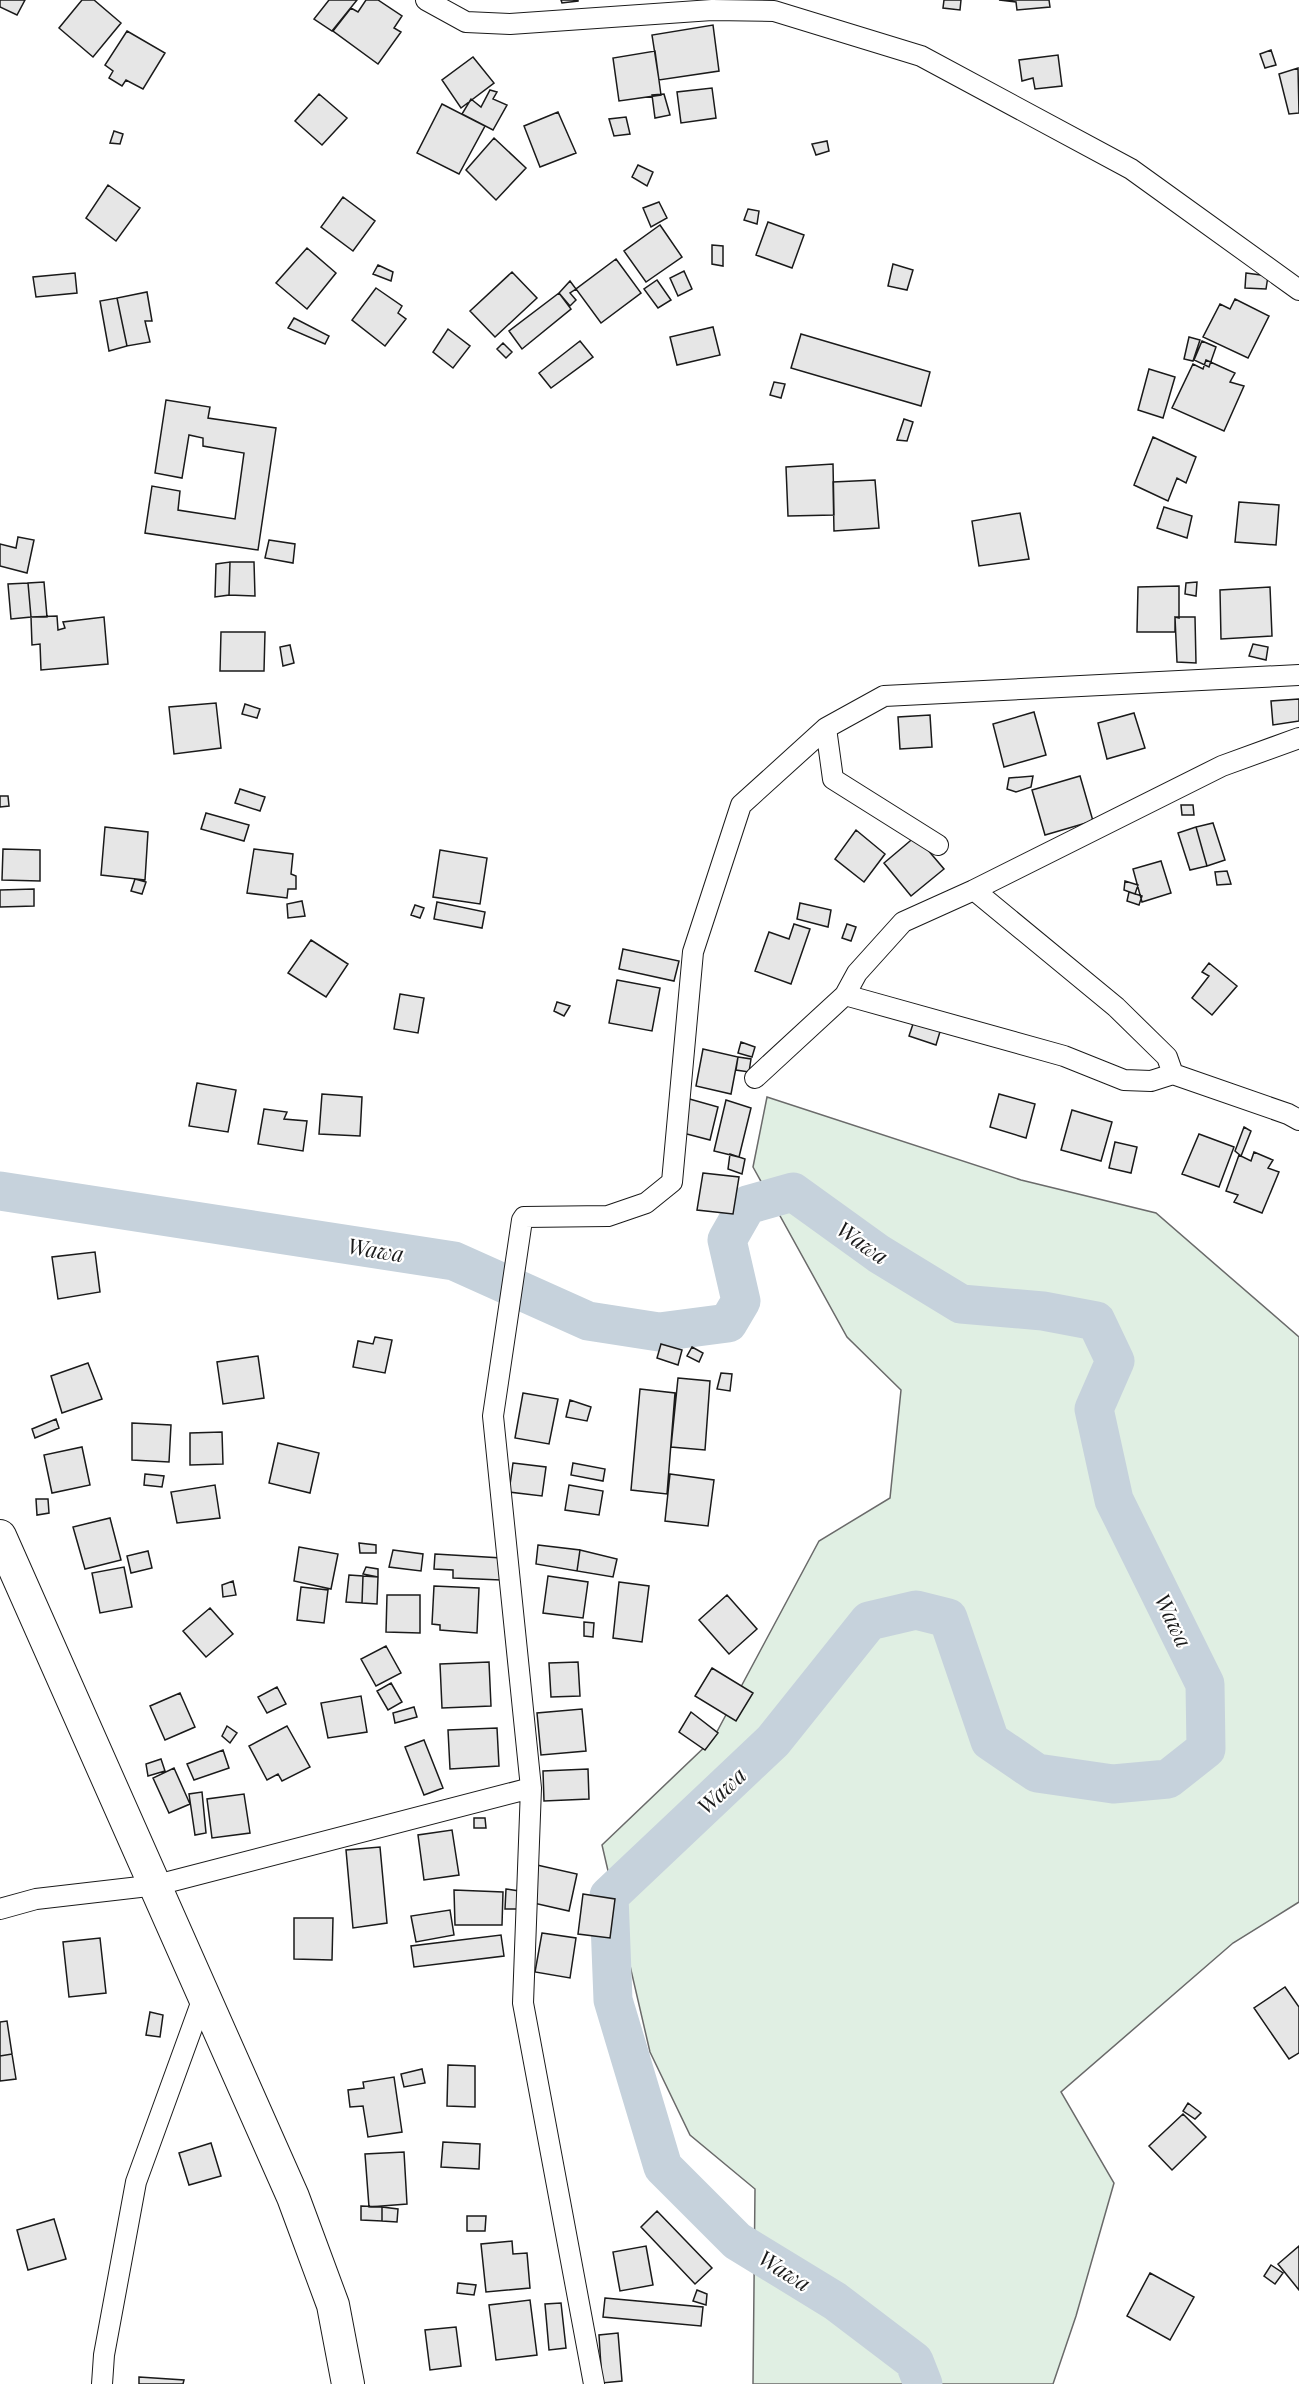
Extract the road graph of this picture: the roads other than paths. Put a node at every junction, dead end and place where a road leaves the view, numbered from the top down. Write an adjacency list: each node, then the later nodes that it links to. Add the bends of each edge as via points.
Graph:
1 (426, 0): 2 (street, via 466,22 510,24)
2 (771, 6): 3 (street, via 921,56 1131,169)
3 (1299, 290)
4 (1299, 675): 5 (street, via 884,696)
5 (826, 728): 7 (street, via 833,779); 14 (street, via 741,805 693,952 672,1182 646,1203 608,1216 524,1217 521,1222 493,1416)
6 (1299, 738): 8 (street, via 1222,766)
7 (938, 845)
8 (974, 890): 9 (street, via 903,922 856,973); 10 (street, via 1116,1006 1167,1057)
9 (845, 995): 10 (street, via 1064,1056 1124,1080 1151,1081); 11 (street)
10 (1173, 1074): 12 (street)
11 (755, 1078)
12 (1299, 1120)
13 (0, 1536): 15 (highway)
14 (531, 1788): 15 (street); 20 (street, via 523,2003)
15 (157, 1886): 16 (street, via 36,1899); 17 (highway)
16 (0, 1909)
17 (204, 1995): 18 (street, via 136,2182); 19 (highway, via 293,2197 333,2305)
18 (102, 2384)
19 (348, 2384)
20 (594, 2384)

